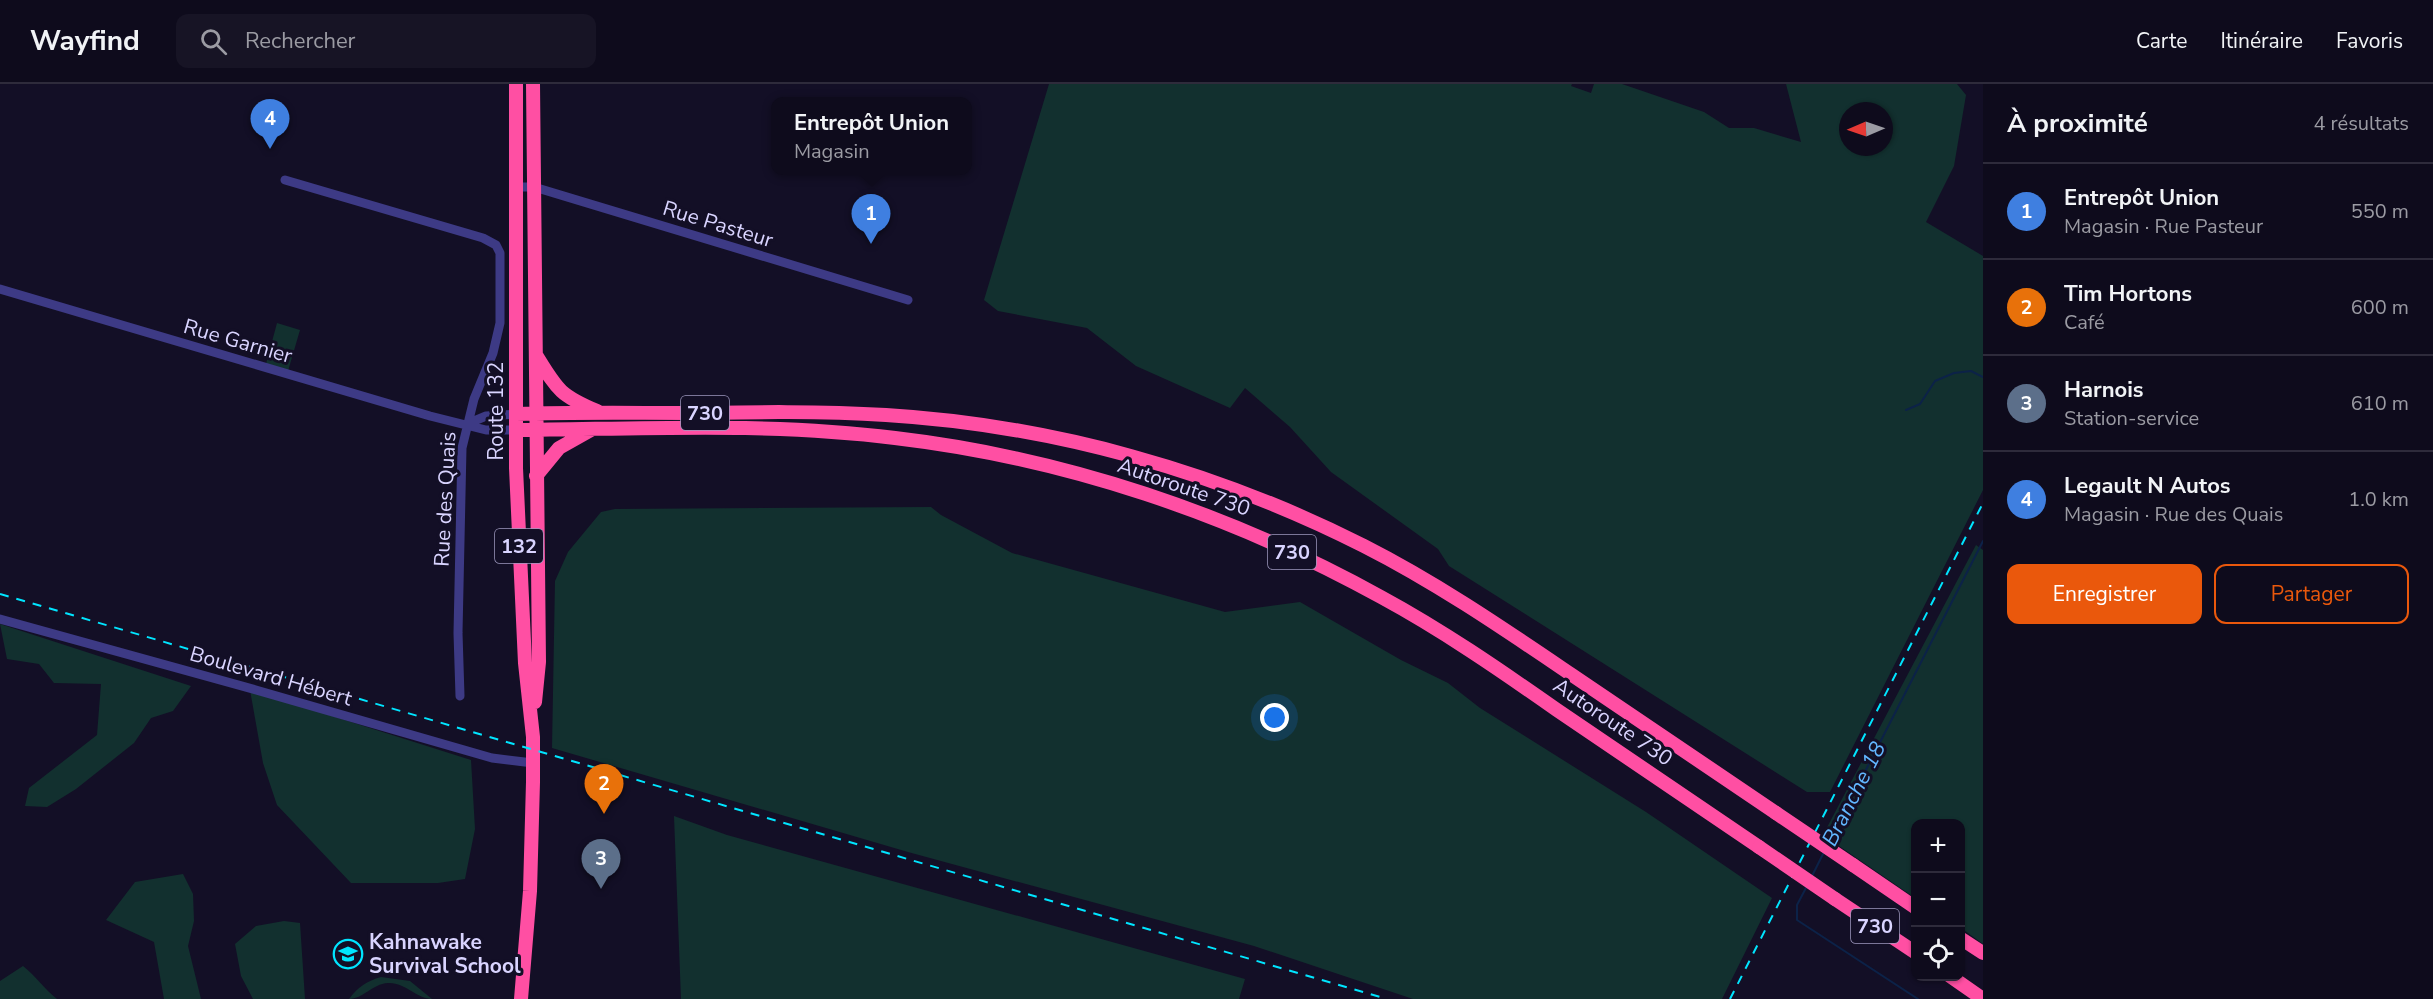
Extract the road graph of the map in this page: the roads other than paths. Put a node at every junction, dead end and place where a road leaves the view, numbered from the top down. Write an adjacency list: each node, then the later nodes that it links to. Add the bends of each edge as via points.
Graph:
1 (516, 84): 4 (highway, Route 132 / 132)
2 (533, 84): 5 (highway, Route 132 / 132)
3 (285, 180): 12 (street, Rue des Quais, via 477,236 496,245 501,258 500,323)
4 (516, 187): 5 (street, Rue Pasteur); 10 (highway, Route 132 / 132)
5 (534, 187): 7 (street, Rue Pasteur); 8 (highway, Route 132 / 132)
6 (0, 289): 12 (street, Rue Garnier)
7 (908, 300)
8 (536, 355): 9 (highway, via 560,392); 11 (highway, Route 132 / 132)
9 (601, 413): 11 (highway, Autoroute 730 / 730); 21 (highway, Autoroute 730 / 730, bridge, via 811,412 939,420 1081,444 1206,480 1320,525 1432,583)
10 (517, 414): 11 (highway, Autoroute 730); 12 (street, Rue Garnier, via 486,416); 14 (highway, Route 132 / 132)
11 (536, 414): 15 (highway, Route 132 / 132)
12 (467, 424): 14 (street, Rue Garnier, via 486,430); 18 (street, Rue des Quais, via 460,467)
13 (594, 428): 15 (highway, Autoroute 730 / 730); 16 (highway, via 559,448); 23 (highway, Autoroute 730 / 730, bridge, via 773,429 896,438 967,449 1124,487 1251,533 1412,614)
14 (517, 430): 15 (highway, Autoroute 730); 19 (highway, Route 132 / 132, via 525,663)
15 (536, 430): 16 (highway, Route 132 / 132)
16 (536, 476): 19 (highway, Route 132 / 132, via 539,662)
17 (0, 619): 20 (street, Boulevard Hébert, via 492,758)
18 (460, 696)
19 (532, 737): 20 (highway, Route 132 / 132)
20 (533, 763): 26 (highway, Route 132 / 132, via 532,855)
21 (1911, 905)
22 (1965, 941): 24 (highway)
23 (1911, 950)
24 (1983, 953)
25 (1957, 981): 27 (highway)
26 (521, 999)
27 (1983, 999)

